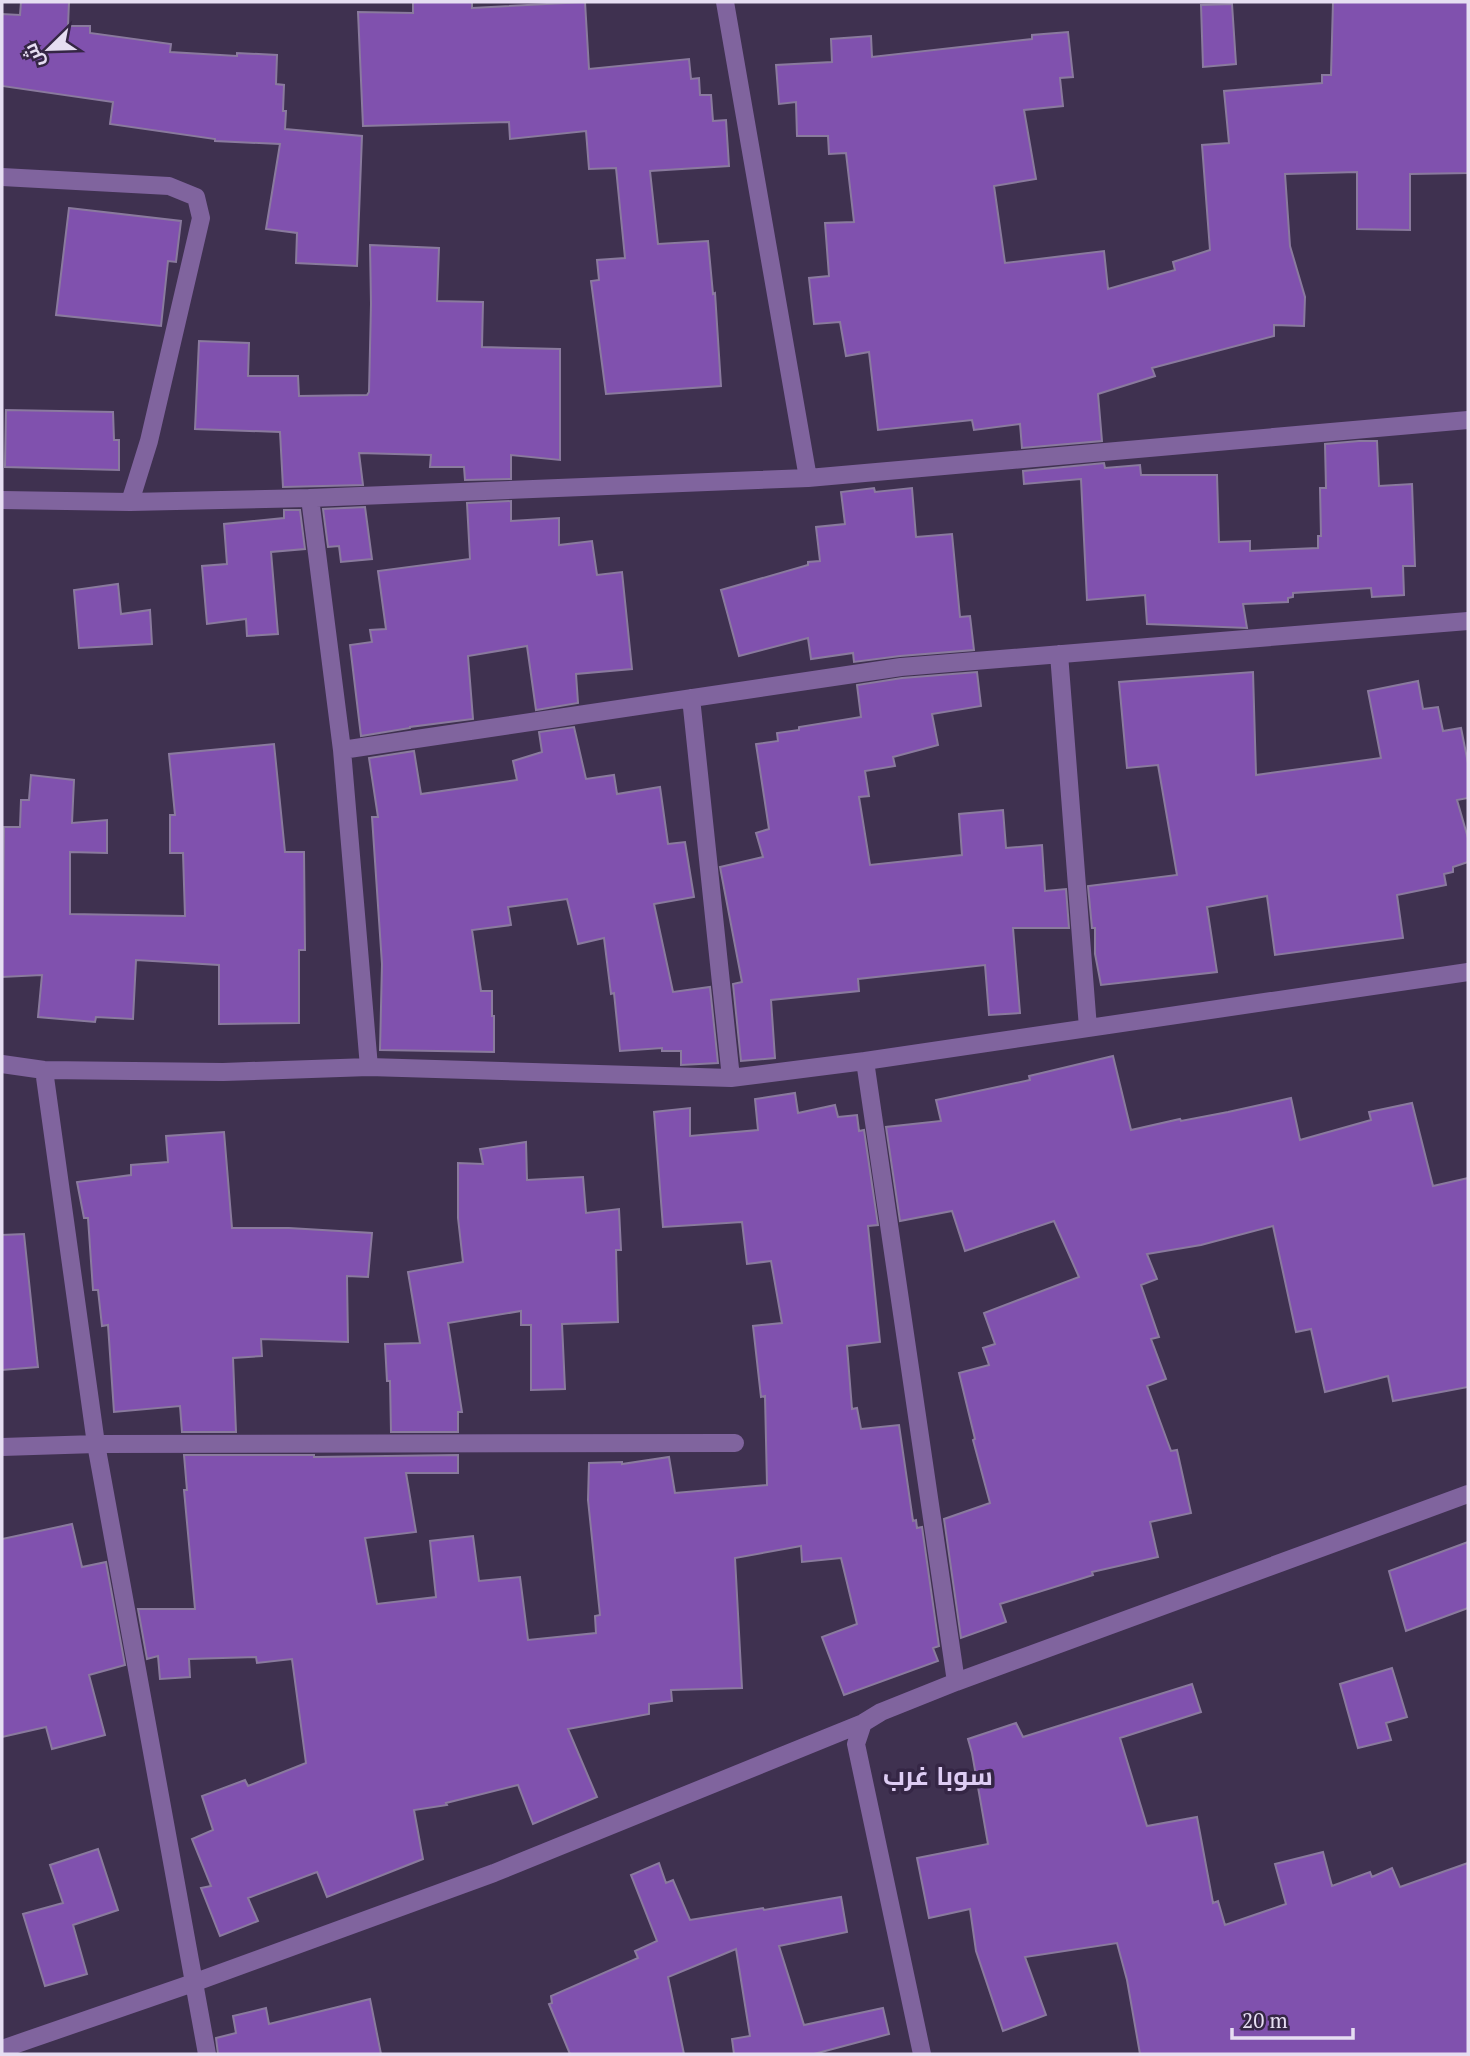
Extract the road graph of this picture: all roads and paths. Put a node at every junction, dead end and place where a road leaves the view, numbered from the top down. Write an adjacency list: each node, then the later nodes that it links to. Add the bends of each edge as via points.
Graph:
1 (725, 2): 4 (street)
2 (2, 177): 7 (street, via 170,186 196,197 201,218 149,441)
3 (1468, 420): 4 (street)
4 (808, 478): 5 (street)
5 (310, 498): 7 (street); 11 (street)
6 (2, 500): 7 (street)
7 (130, 502)
8 (1468, 621): 9 (street)
9 (1059, 654): 10 (street, via 901,667); 13 (street)
10 (691, 698): 11 (street); 18 (street)
11 (342, 750): 16 (street)
12 (1468, 972): 13 (street)
13 (1088, 1028): 14 (street)
14 (865, 1061): 18 (street); 23 (street)
15 (2, 1064): 17 (street)
16 (369, 1067): 17 (street, via 223,1072); 18 (street)
17 (44, 1070): 20 (street)
18 (731, 1078)
19 (735, 1443): 20 (street)
20 (96, 1444): 21 (street); 25 (street)
21 (2, 1447)
22 (1468, 1494): 23 (street)
23 (956, 1682): 24 (street)
24 (863, 1723): 25 (street, via 494,1873); 28 (street, via 856,1744)
25 (193, 1983): 26 (street); 27 (street)
26 (2, 2049)
27 (207, 2054)
28 (922, 2054)

